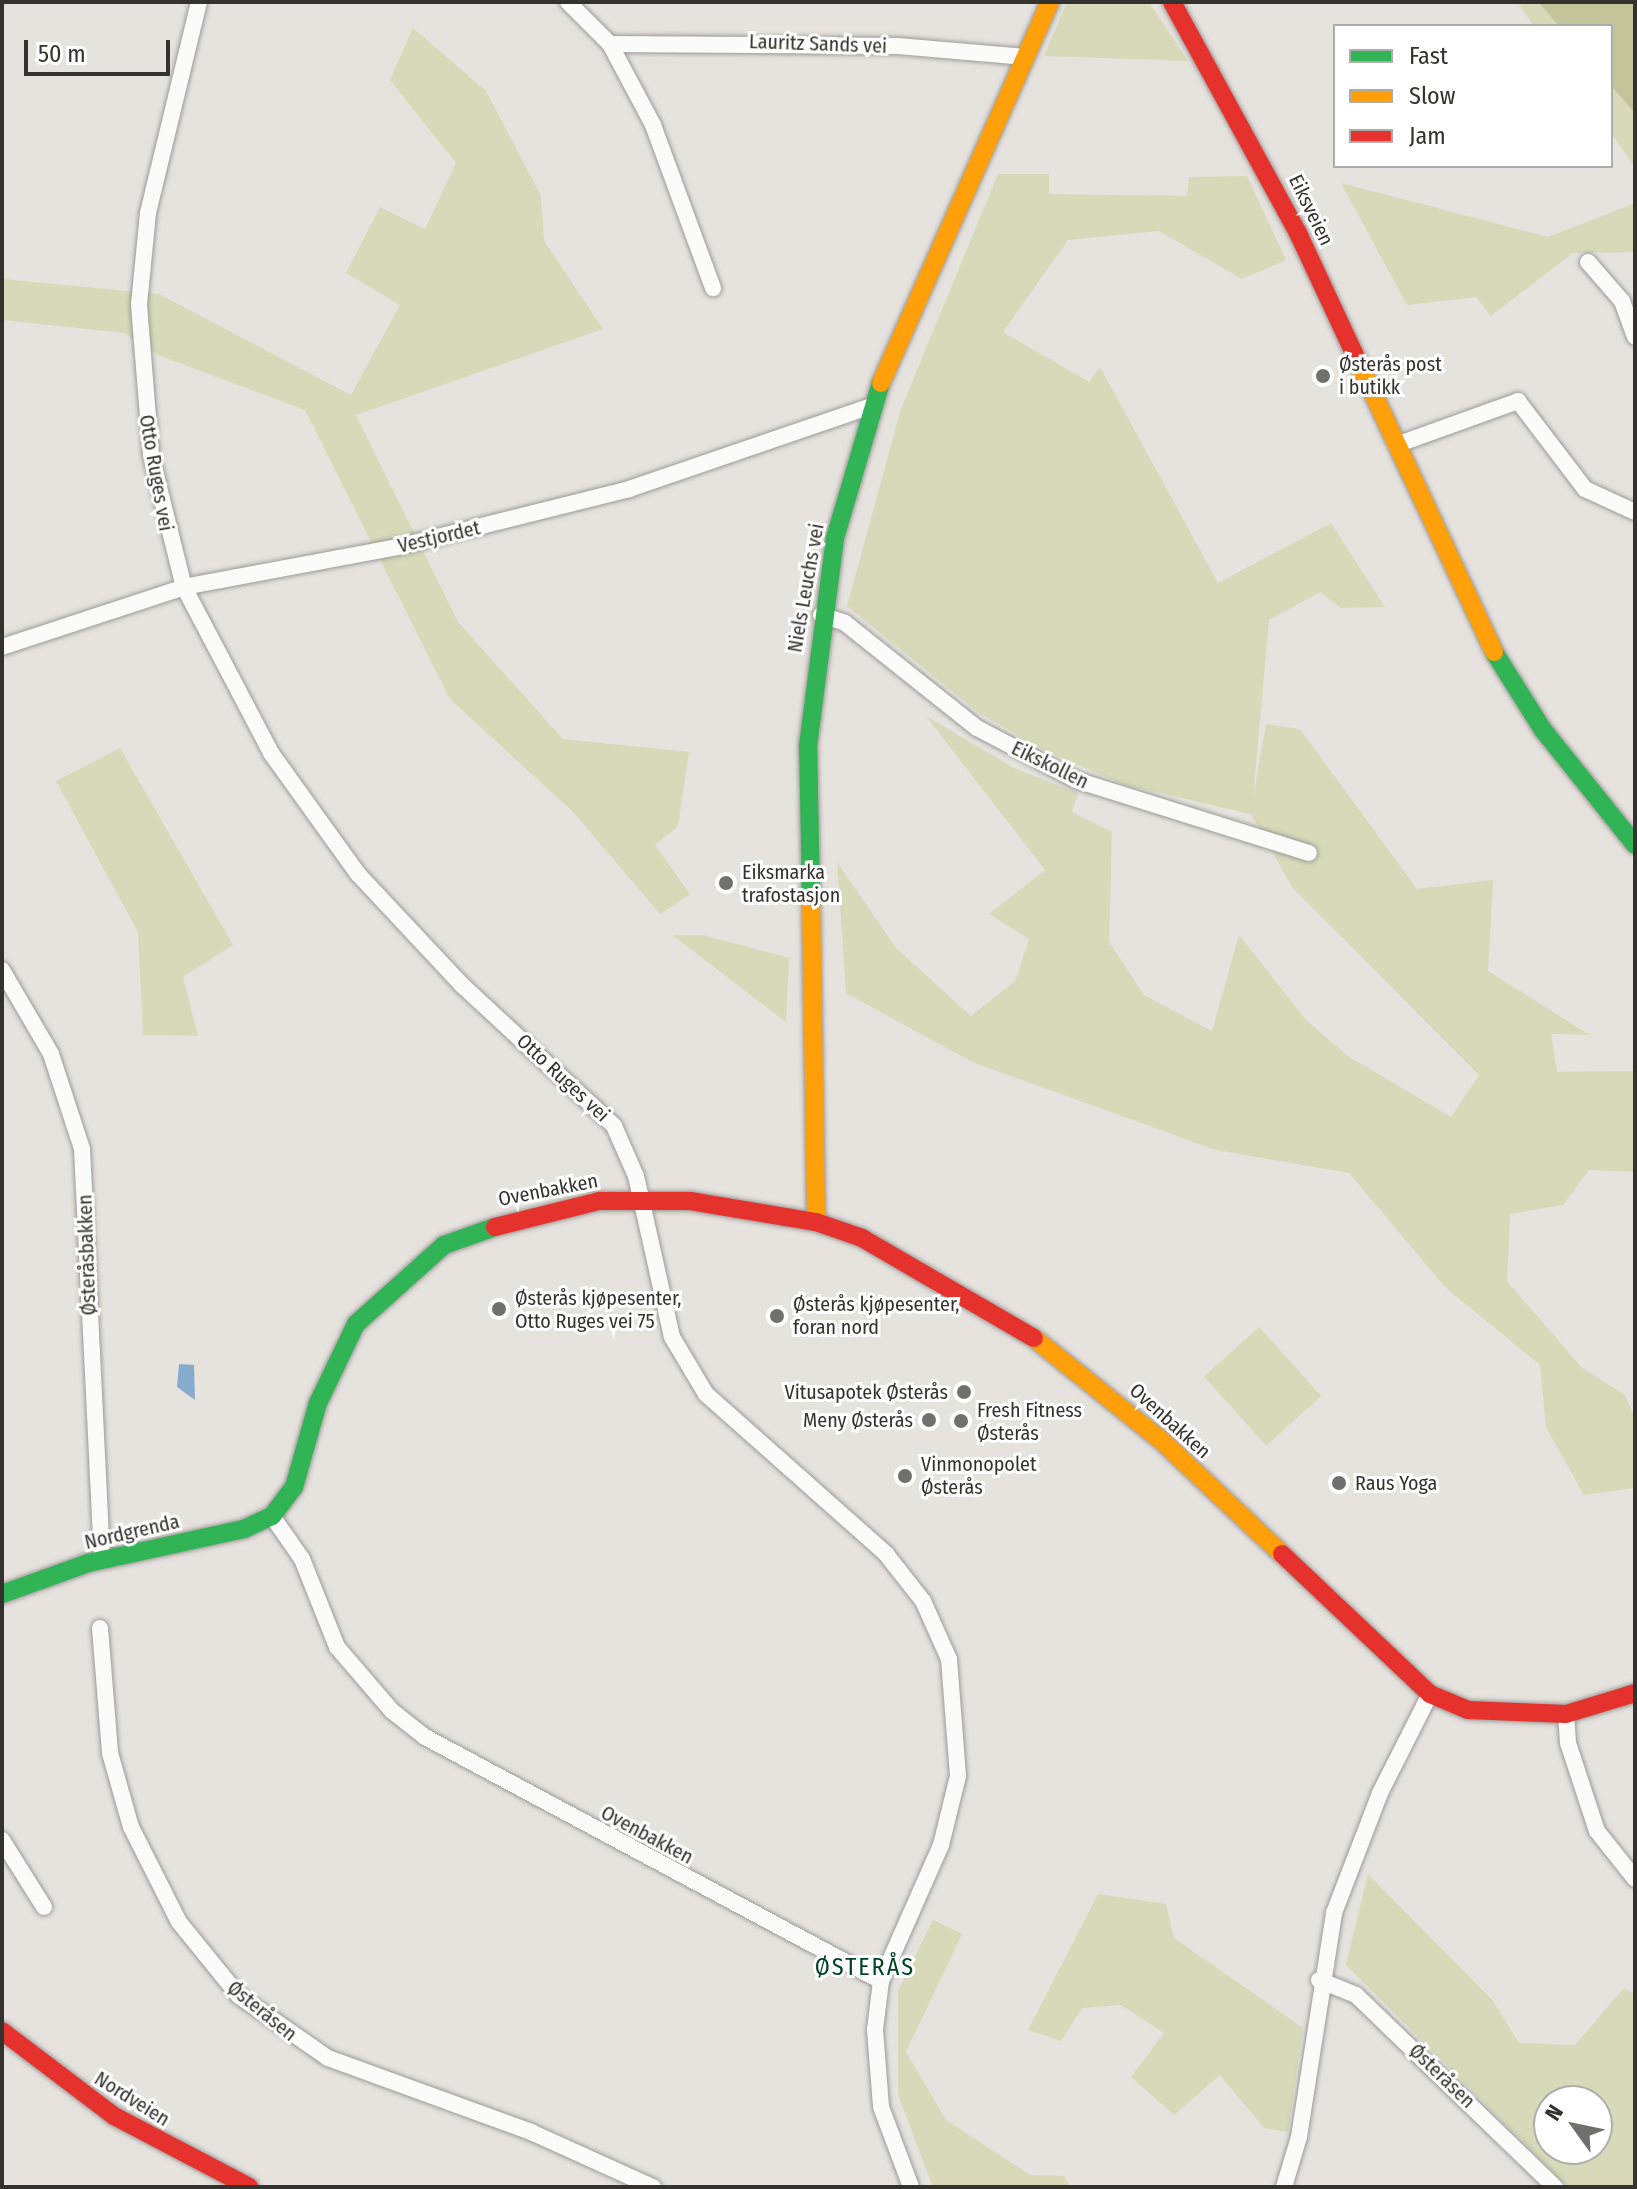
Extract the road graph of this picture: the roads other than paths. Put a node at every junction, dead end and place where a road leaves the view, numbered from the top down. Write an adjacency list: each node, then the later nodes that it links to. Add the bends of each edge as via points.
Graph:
1 (199, 2): 13 (street, Otto Ruges vei, via 148,213 139,305 151,455)
2 (568, 2): 5 (street)
3 (1050, 2): 6 (street, Niels Leuchs vei)
4 (1172, 2): 11 (street, Eiksveien, via 1244,124)
5 (610, 44): 6 (street, Lauritz Sands vei, via 884,46); 8 (street, via 653,125)
6 (1026, 57): 10 (street, Niels Leuchs vei)
7 (1588, 262): 9 (street, via 1622,301)
8 (713, 288)
9 (1635, 337)
10 (871, 406): 13 (street, Vestjordet, via 629,489 504,523); 14 (street, Niels Leuchs vei)
11 (1396, 445): 12 (street, via 1518,401 1585,489); 16 (street, Eiksveien, via 1502,667)
12 (1635, 512)
13 (184, 587): 15 (street, Vestjordet); 19 (street, Otto Ruges vei, via 249,716 323,829 462,985 614,1126)
14 (821, 615): 17 (street, Eikskollen, via 845,623 977,728 1076,780); 20 (street, Niels Leuchs vei, via 806,808 819,1098)
15 (2, 647)
16 (1635, 845)
17 (1309, 853)
18 (2, 970): 22 (street, Østeråsbakken, via 51,1054 82,1149)
19 (641, 1199): 20 (street, Ovenbakken); 21 (street, Ovenbakken, via 488,1225 444,1245 395,1282 336,1358 294,1487); 32 (street, Otto Ruges vei, via 657,1293 686,1367 753,1443 886,1554 923,1601 949,1659 959,1742 952,1809)
20 (816, 1222): 26 (street, Ovenbakken, via 914,1261 1050,1349 1162,1441)
21 (272, 1516): 22 (street, Nordgrenda, via 244,1529); 32 (street, Ovenbakken, via 302,1559 337,1647 414,1728)
22 (102, 1559): 23 (street, Nordgrenda)
23 (2, 1594)
24 (100, 1628): 35 (street, Østeråsen, via 110,1753 131,1827 179,1922 239,1996 328,2058 531,2132)
25 (1635, 1693): 27 (street, Ovenbakken)
26 (1430, 1694): 27 (street, Ovenbakken, via 1491,1714); 31 (street, via 1350,1865)
27 (1566, 1714): 29 (street, via 1568,1743 1597,1831)
28 (2, 1840): 30 (street)
29 (1635, 1879)
30 (44, 1907)
31 (1319, 1980): 37 (street, via 1299,2137); 38 (street, Østeråsen, via 1356,1995)
32 (881, 1981): 36 (street, Otto Ruges vei, via 879,2093)
33 (2, 2031): 34 (street, Nordveien, via 114,2116)
34 (249, 2187)
35 (653, 2187)
36 (911, 2187)
37 (1284, 2187)
38 (1555, 2187)

